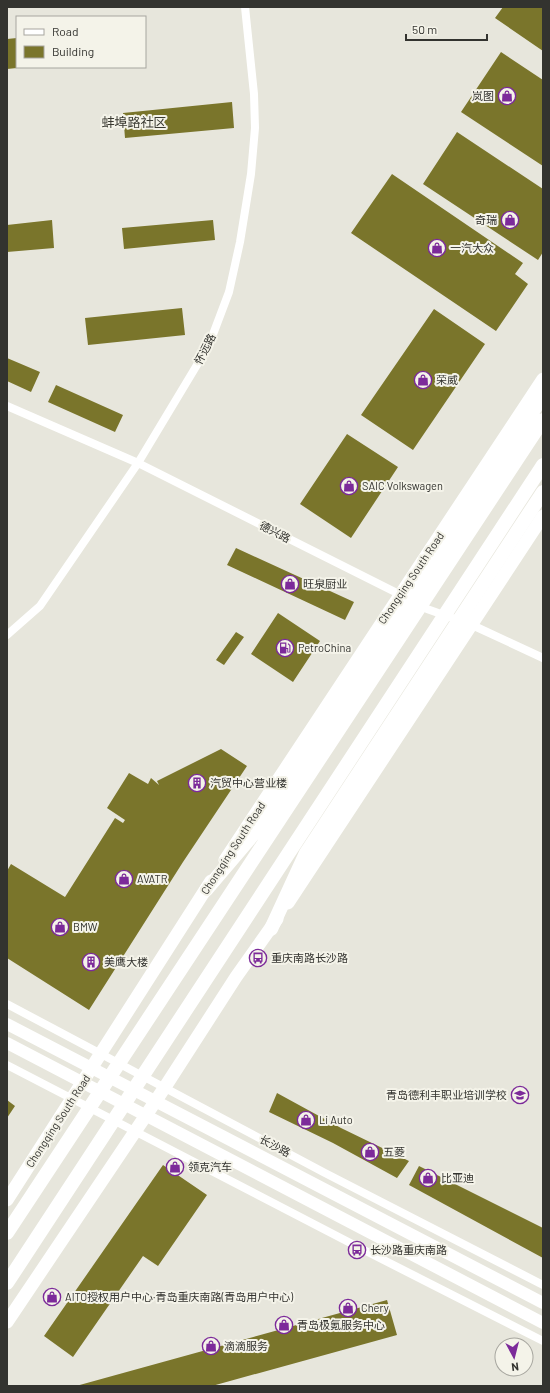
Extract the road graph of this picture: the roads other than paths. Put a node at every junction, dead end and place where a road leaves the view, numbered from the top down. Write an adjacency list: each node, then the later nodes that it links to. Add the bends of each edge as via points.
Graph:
1 (245, 7): 6 (street, 怀远路, via 255,128 251,174 230,285 209,344)
2 (543, 379): 10 (main road, Chongqing South Road)
3 (543, 396): 14 (highway, via 262,824)
4 (7, 406): 6 (street, 德兴路)
5 (543, 420): 25 (highway)
6 (138, 463): 10 (street, 德兴路); 12 (street, 怀远路, via 40,606)
7 (543, 465): 26 (highway)
8 (543, 492): 15 (highway, via 306,853)
9 (543, 516): 11 (main road)
10 (400, 594): 11 (street, 德兴路, via 426,609); 14 (main road, Chongqing South Road)
11 (472, 625): 13 (street, 德兴路); 15 (main road)
12 (7, 635)
13 (543, 658)
14 (206, 890): 19 (main road, Chongqing South Road)
15 (270, 929): 21 (main road)
16 (7, 1004): 19 (street, 长沙路)
17 (7, 1024): 28 (main road, 长沙路)
18 (7, 1043): 30 (main road)
19 (101, 1053): 21 (street, 长沙路); 22 (main road, Chongqing South Road)
20 (7, 1065): 22 (street)
21 (165, 1087): 23 (main road); 27 (street, 长沙路)
22 (72, 1099): 23 (street); 24 (main road, Chongqing South Road)
23 (135, 1132): 29 (main road); 31 (street)
24 (7, 1200)
25 (7, 1233)
26 (7, 1283)
27 (543, 1285)
28 (543, 1303)
29 (7, 1322)
30 (543, 1324)
31 (543, 1341)

